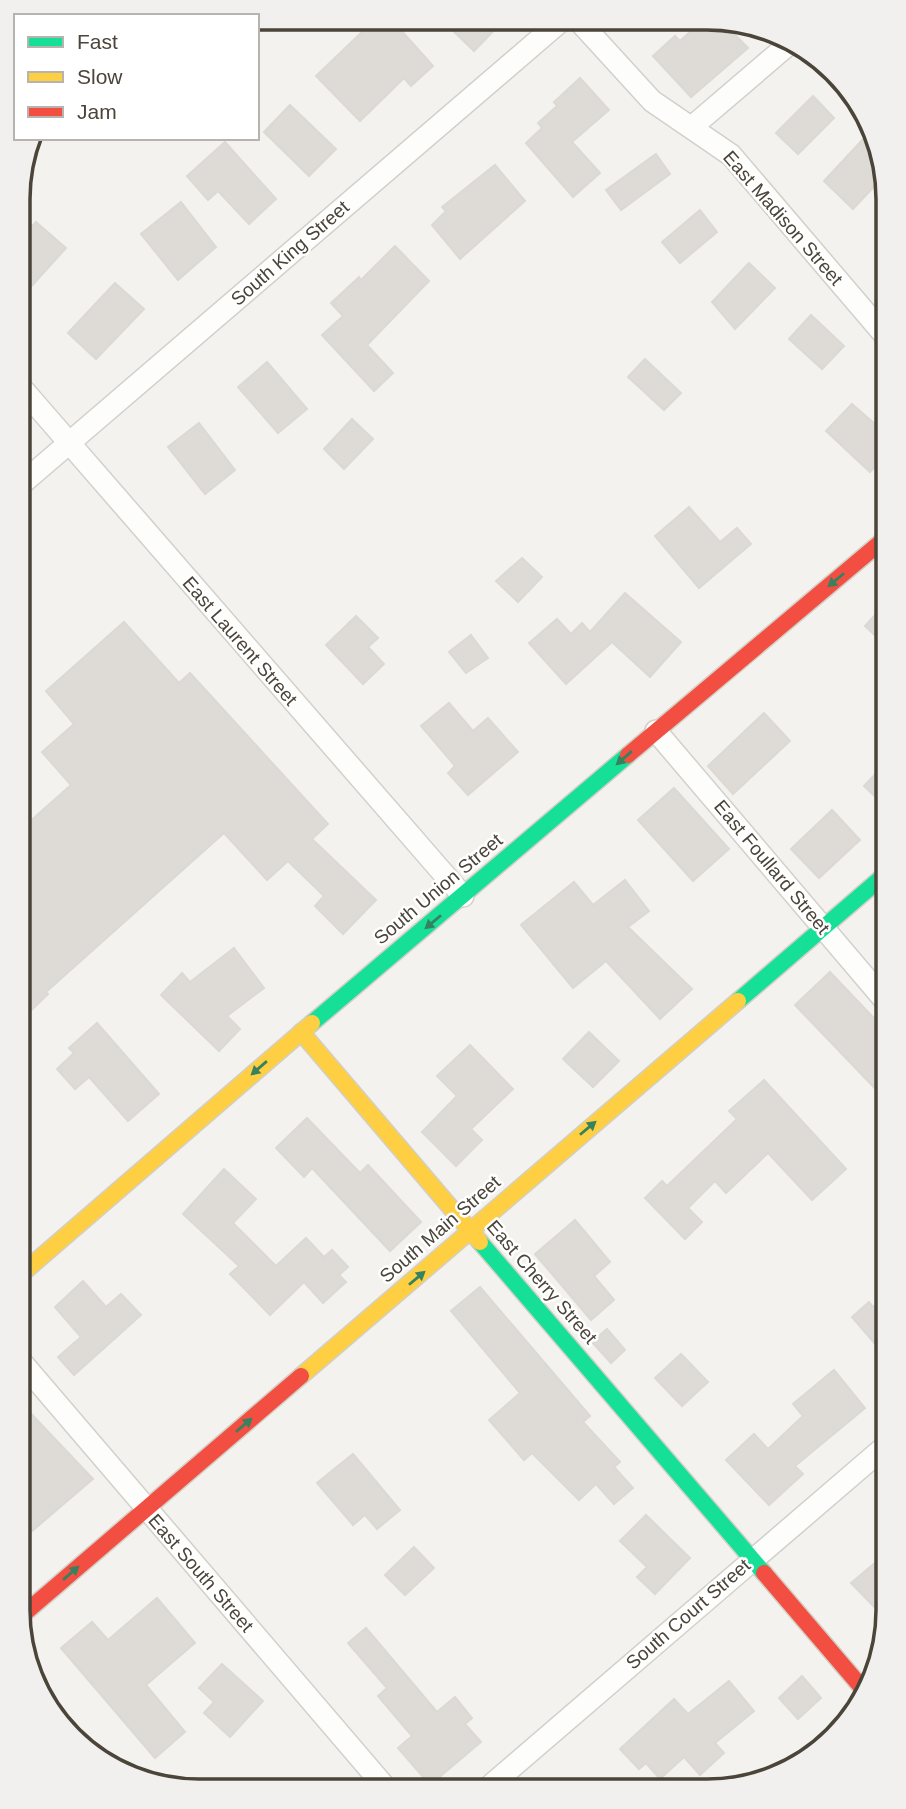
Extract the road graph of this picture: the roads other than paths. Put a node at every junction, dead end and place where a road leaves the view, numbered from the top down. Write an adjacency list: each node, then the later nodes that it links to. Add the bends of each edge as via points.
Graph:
1 (550, 30): 7 (street, South King Street)
2 (587, 30): 4 (street, East Madison Street, via 652,101)
3 (784, 48): 4 (street)
4 (693, 126): 5 (street, East Madison Street, via 731,155)
5 (876, 325)
6 (30, 398): 7 (street, East Laurent Street)
7 (68, 444): 8 (street, South King Street); 12 (street, East Laurent Street)
8 (30, 477)
9 (876, 546): 10 (main road, South Union Street, one-way to 10)
10 (656, 731): 12 (main road, South Union Street, one-way to 12); 13 (street, East Foullard Street)
11 (876, 882): 13 (main road, South Main Street)
12 (463, 896): 15 (main road, South Union Street, one-way to 15)
13 (824, 928): 14 (street, East Foullard Street); 16 (main road, South Main Street, one-way to 13)
14 (876, 990)
15 (300, 1032): 16 (main road, East Cherry Street); 17 (main road, South Union Street, one-way to 17)
16 (471, 1231): 20 (main road, South Main Street, one-way to 16); 21 (main road, East Cherry Street)
17 (30, 1267)
18 (30, 1372): 20 (street, East South Street)
19 (876, 1454): 21 (street, South Court Street)
20 (146, 1509): 22 (main road, South Main Street, one-way to 20); 24 (street, East South Street)
21 (752, 1559): 23 (main road, East Cherry Street); 25 (street, South Court Street)
22 (30, 1609)
23 (859, 1685)
24 (378, 1779)
25 (498, 1779)

